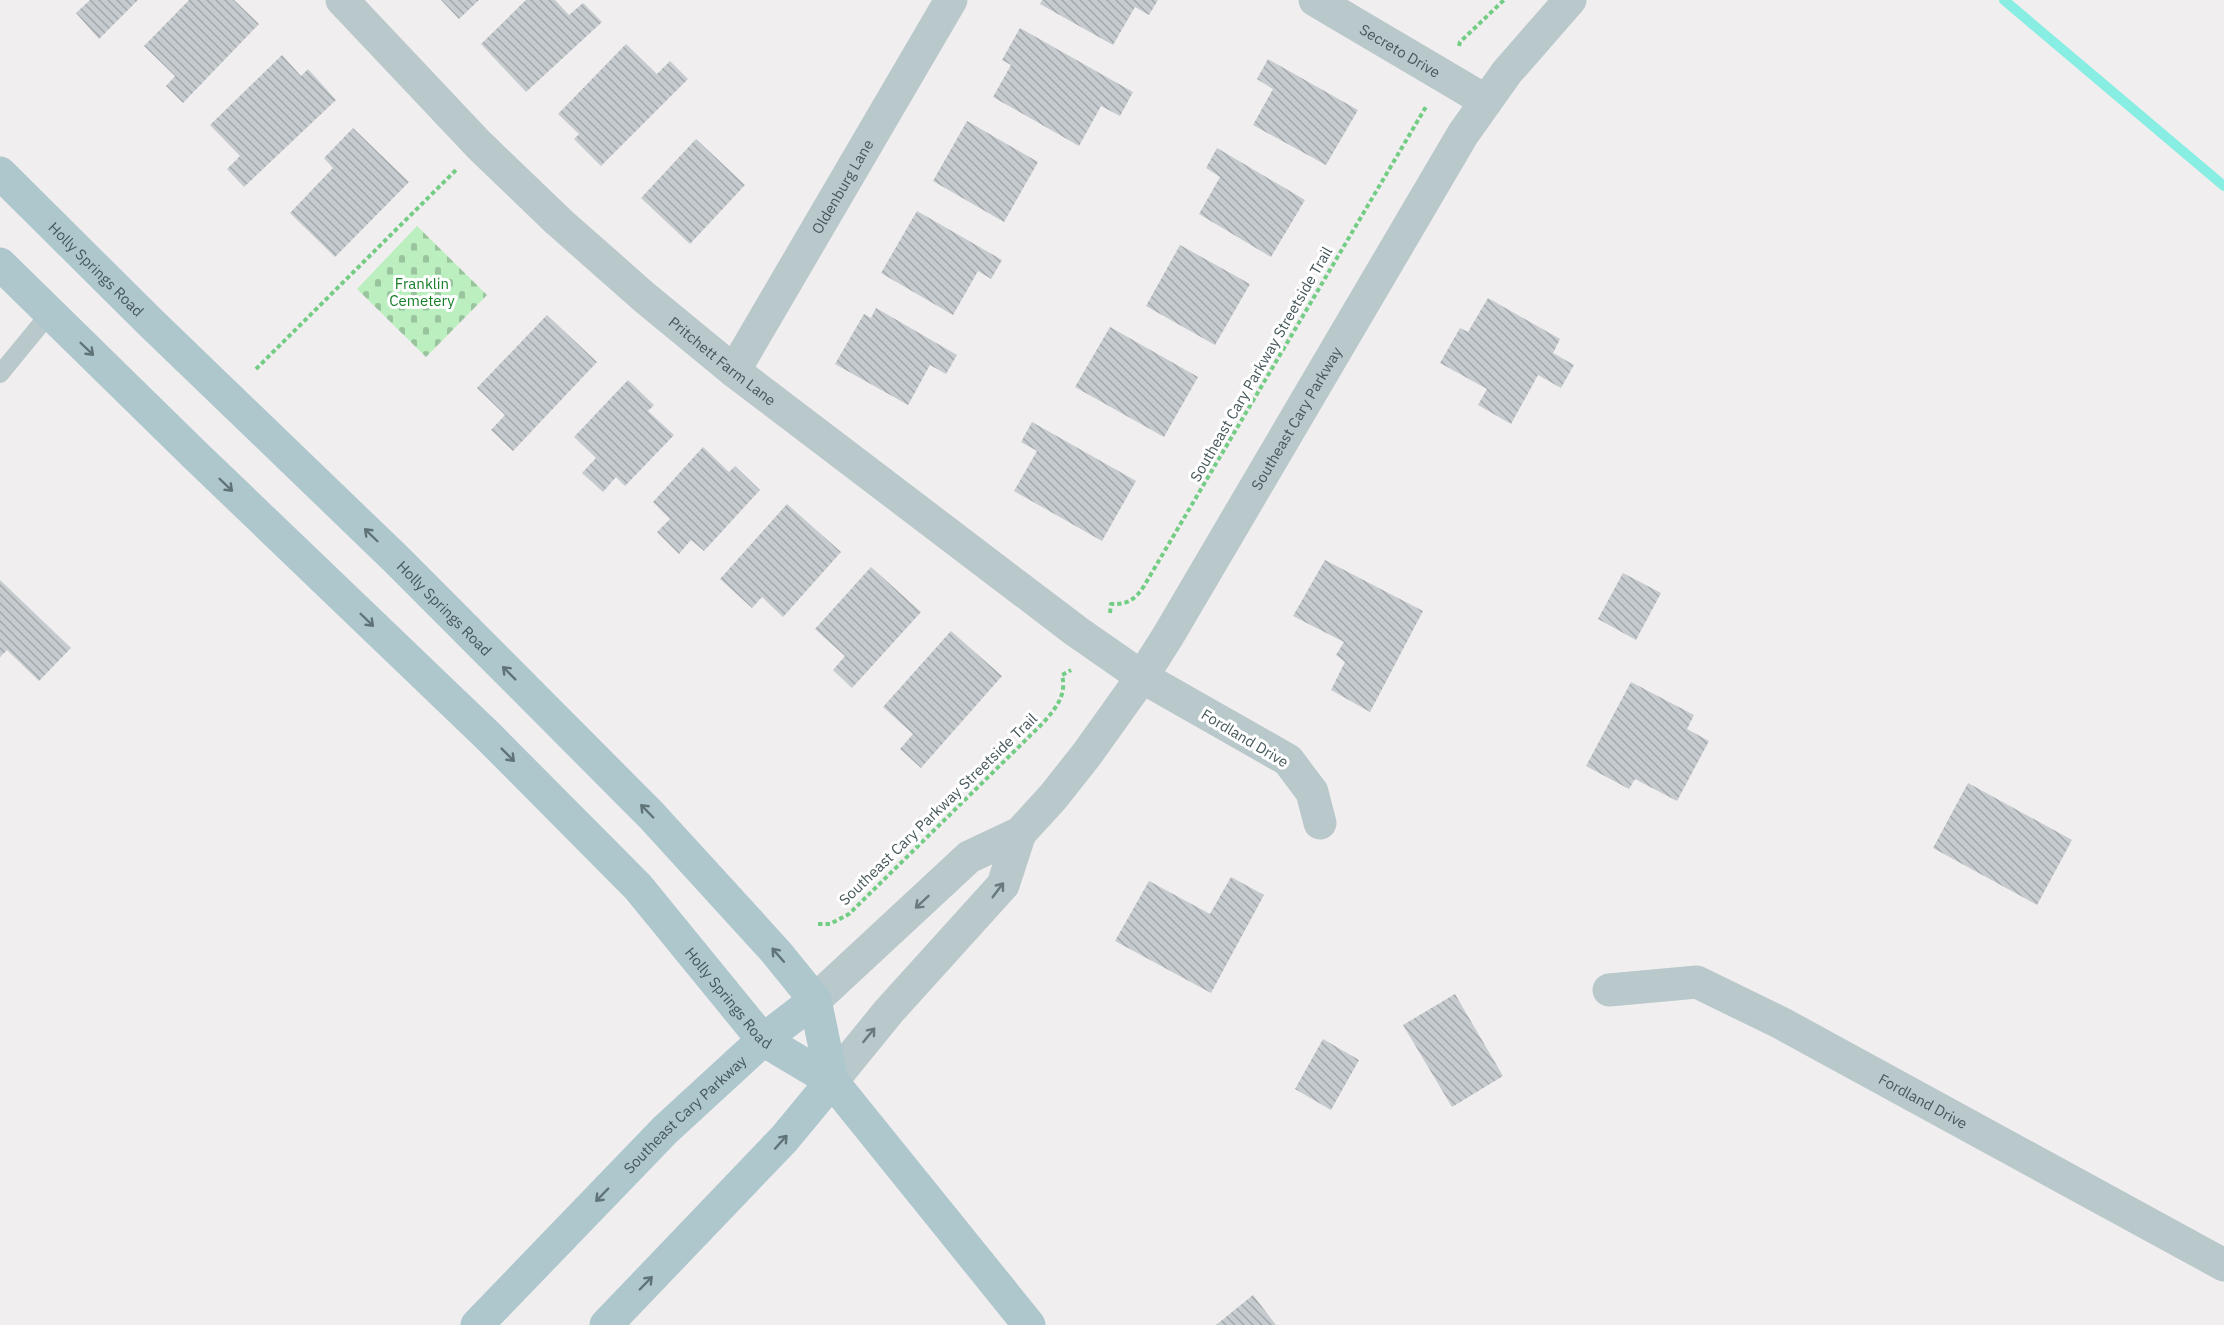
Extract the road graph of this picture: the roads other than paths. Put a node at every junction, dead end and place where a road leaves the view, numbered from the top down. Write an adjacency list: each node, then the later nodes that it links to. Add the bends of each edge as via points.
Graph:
1 (342, 0): 9 (street, Pritchett Farm Lane, via 526,191 610,268)
2 (951, 0): 9 (street, Oldenburg Lane)
3 (1314, 0): 5 (street, Secreto Drive)
4 (1570, 0): 5 (street, Southeast Cary Parkway)
5 (1486, 101): 11 (street, Southeast Cary Parkway, via 1443,165)
6 (0, 172): 15 (main road, Holly Springs Road, one-way to 6, via 651,815)
7 (0, 264): 8 (main road, Holly Springs Road)
8 (50, 313): 10 (lane); 16 (main road, Holly Springs Road, one-way to 16, via 488,736 638,887)
9 (734, 371): 11 (street, Pritchett Farm Lane)
10 (0, 374)
11 (1142, 677): 12 (street, Fordland Drive, via 1288,760 1312,792); 13 (street, Southeast Cary Parkway, via 1087,754)
12 (1320, 823)
13 (1020, 833): 15 (street, Southeast Cary Parkway, one-way to 15, via 969,857); 17 (street, Southeast Cary Parkway, one-way to 13, via 889,1011 1003,885)
14 (1609, 990): 18 (street, Fordland Drive, via 1697,982 1791,1029)
15 (815, 1000): 16 (main road, Southeast Cary Parkway); 17 (main road, Holly Springs Road)
16 (763, 1040): 17 (main road, Holly Springs Road); 19 (main road, Southeast Cary Parkway, one-way to 19, via 665,1130)
17 (832, 1081): 20 (main road, Southeast Cary Parkway, one-way to 17, via 784,1139); 21 (main road, Holly Springs Road)
18 (2224, 1265)
19 (477, 1325)
20 (606, 1325)
21 (1029, 1325)

